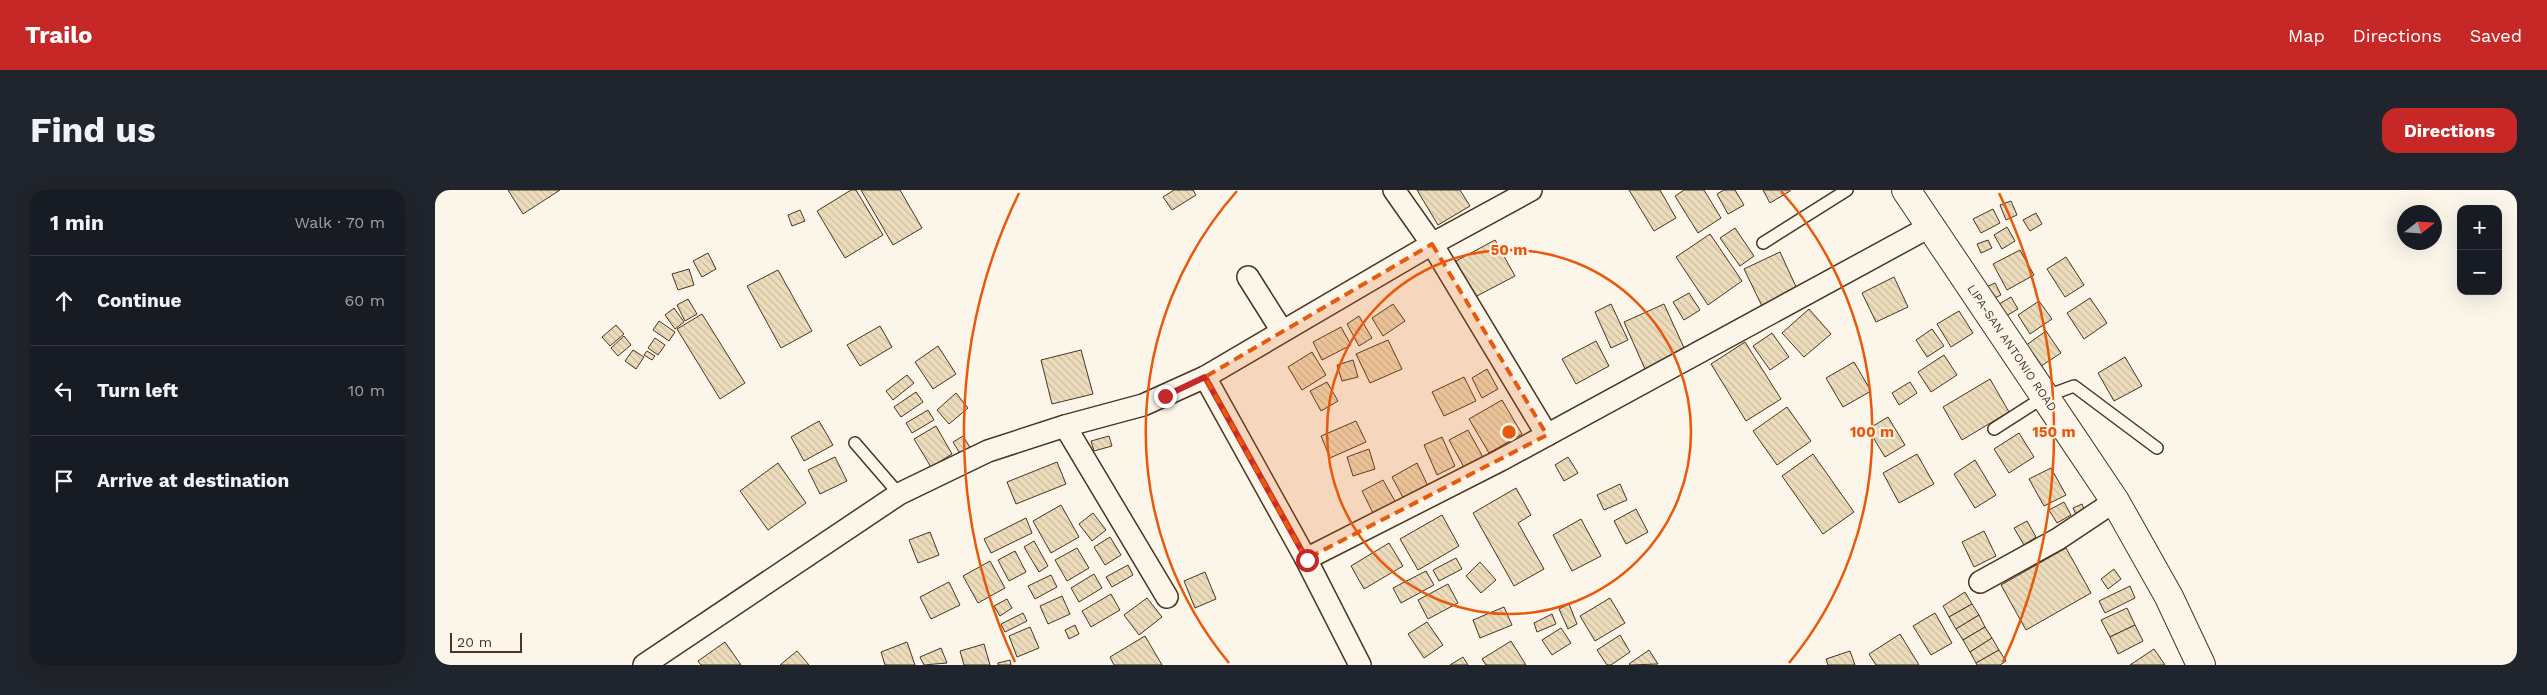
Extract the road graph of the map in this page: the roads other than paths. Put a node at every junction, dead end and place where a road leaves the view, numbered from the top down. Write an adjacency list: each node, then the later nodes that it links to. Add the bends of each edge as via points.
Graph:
1 (1394, 190): 7 (street)
2 (1531, 190): 7 (street)
3 (1847, 190): 6 (lane)
4 (1913, 192): 5 (main road, LIPA-SAN ANTONIO ROAD)
5 (1931, 226): 11 (main road, LIPA-SAN ANTONIO ROAD); 14 (street)
6 (1763, 243)
7 (1432, 244): 9 (street); 14 (street)
8 (1248, 277): 9 (street)
9 (1282, 330): 10 (street)
10 (1205, 377): 12 (street, via 1143,405); 19 (street)
11 (2044, 398): 13 (lane); 16 (lane, via 2073,386); 18 (main road, LIPA-SAN ANTONIO ROAD)
12 (1065, 426): 17 (street, via 988,451); 21 (street)
13 (1994, 429)
14 (1547, 435): 19 (street)
15 (855, 443): 17 (lane)
16 (2157, 448)
17 (899, 494): 22 (street)
18 (2115, 501): 20 (street, via 2058,539); 24 (main road, LIPA-SAN ANTONIO ROAD, via 2169,597)
19 (1307, 560): 23 (street)
20 (1980, 582)
21 (1167, 596)
22 (644, 665)
23 (1360, 665)
24 (2201, 665)

